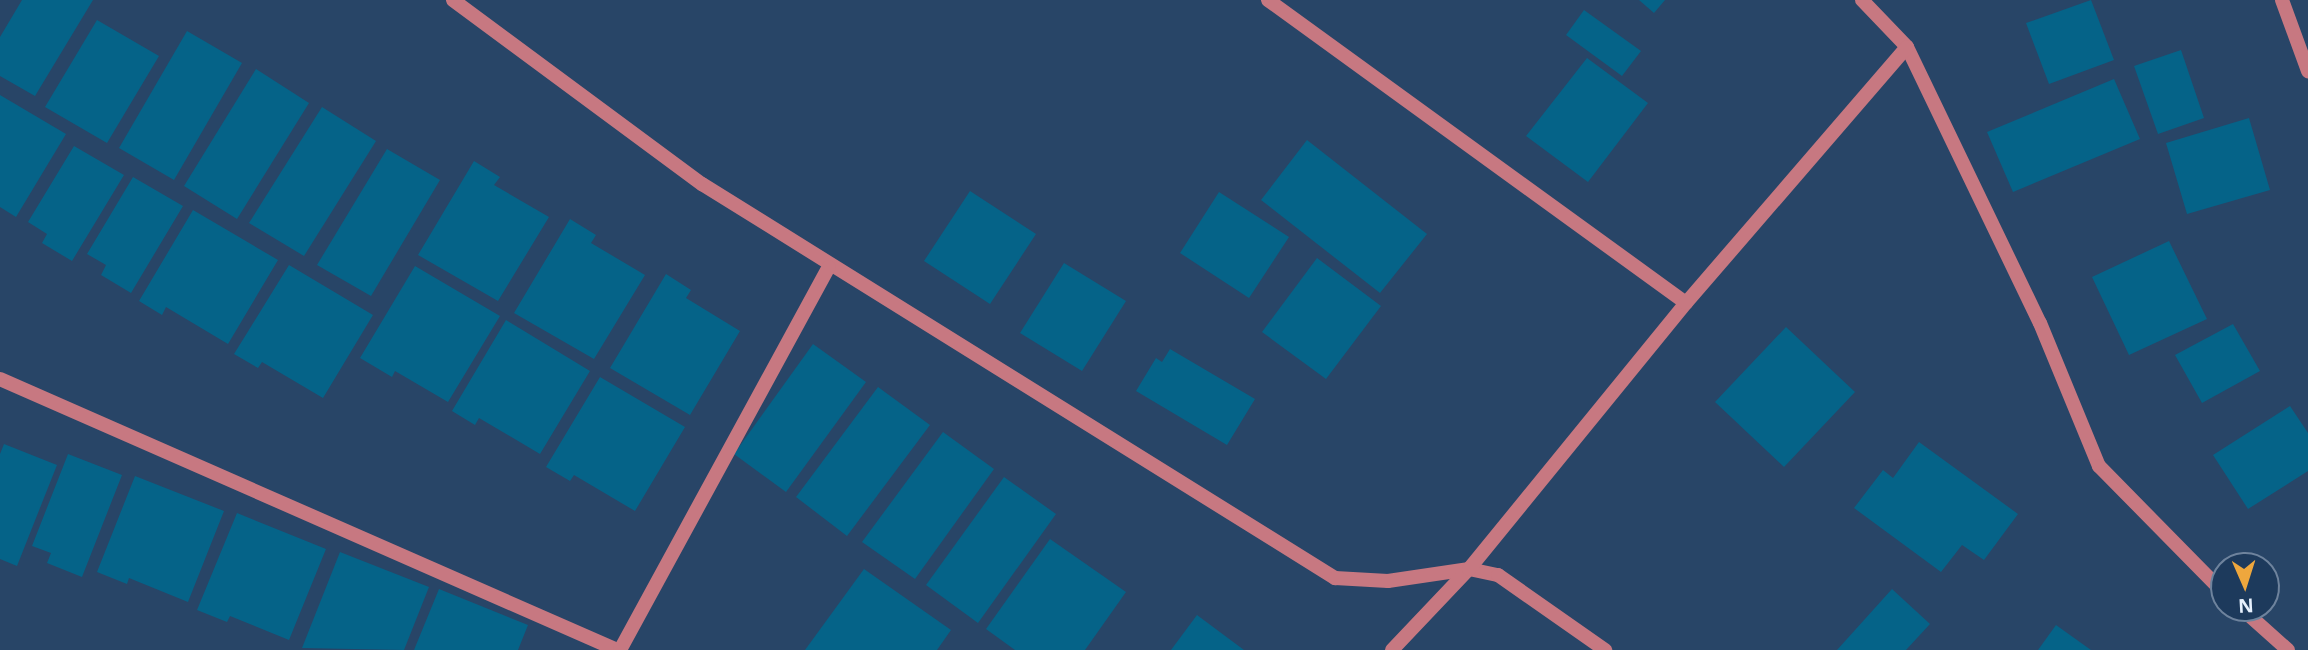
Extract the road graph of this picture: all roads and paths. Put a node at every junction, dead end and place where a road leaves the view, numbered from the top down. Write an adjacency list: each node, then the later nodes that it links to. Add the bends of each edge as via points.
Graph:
1 (453, 0): 7 (street, via 702,184)
2 (1268, 0): 8 (street)
3 (1862, 0): 5 (street)
4 (2282, 0): 6 (street)
5 (1907, 47): 8 (street); 11 (street, via 2040,323 2099,466)
6 (2308, 71)
7 (829, 267): 10 (street, via 1335,578 1388,581); 13 (street)
8 (1686, 303): 10 (street)
9 (0, 379): 13 (street)
10 (1469, 569): 14 (street); 15 (street, via 1497,575 1528,592)
11 (2210, 579)
12 (2257, 622): 16 (street)
13 (619, 650)
14 (1392, 650)
15 (1605, 650)
16 (2288, 650)

